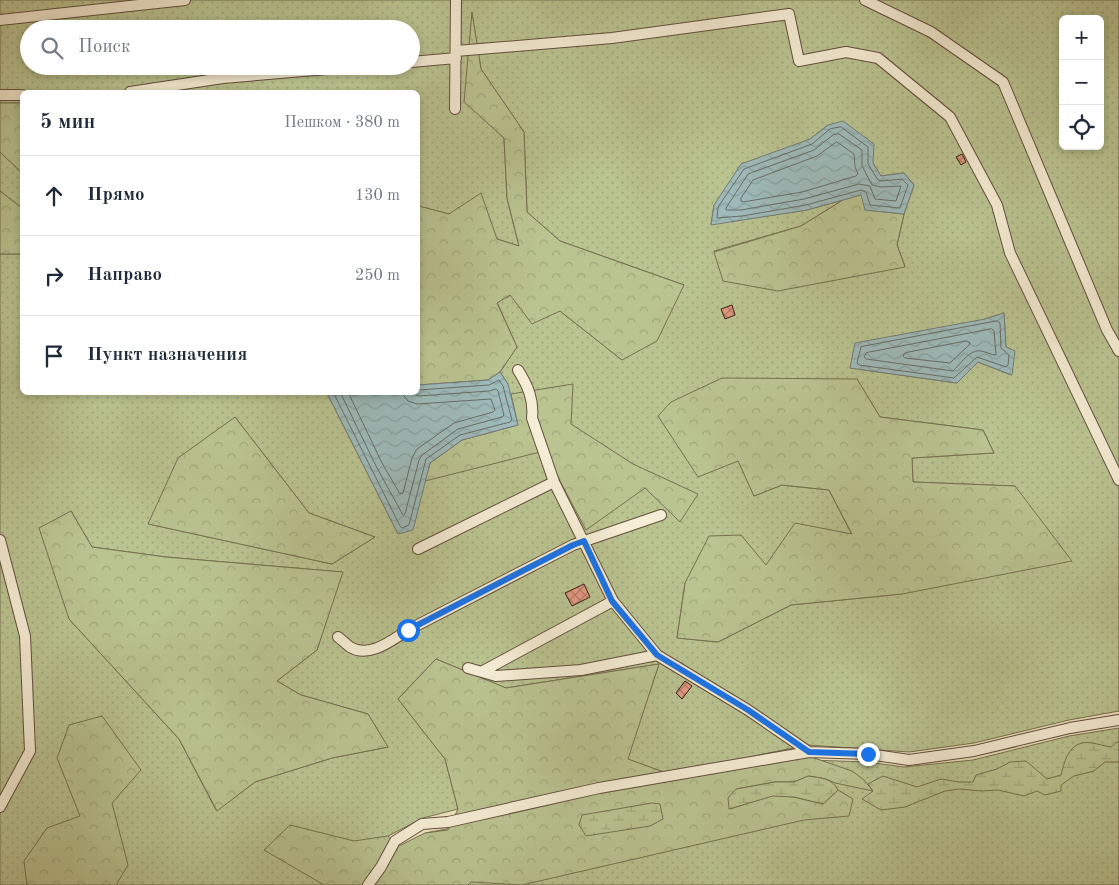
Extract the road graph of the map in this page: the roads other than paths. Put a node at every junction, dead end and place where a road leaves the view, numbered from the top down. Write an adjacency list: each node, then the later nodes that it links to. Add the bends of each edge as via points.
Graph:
1 (185, 0): 4 (street)
2 (456, 0): 5 (street)
3 (865, 0): 12 (street, via 930,32 1002,82)
4 (0, 20)
5 (456, 54): 6 (street); 11 (street); 14 (street, via 612,38 789,14 799,61 846,52 878,58 950,117 997,205 1010,253)
6 (420, 60)
7 (258, 75): 8 (street)
8 (143, 90)
9 (20, 95): 10 (street)
10 (0, 96)
11 (456, 109)
12 (1119, 351)
13 (518, 370): 15 (street, via 528,385 532,418)
14 (1119, 480)
15 (554, 482): 18 (street); 19 (street)
16 (662, 515): 18 (street)
17 (0, 540): 27 (street, via 25,636 30,751)
18 (584, 541): 20 (street); 21 (street, via 367,651 352,648)
19 (418, 549)
20 (612, 601): 22 (street); 24 (street)
21 (338, 636)
22 (657, 655): 24 (street, via 581,670 496,676); 26 (street, via 748,710)
23 (468, 668): 24 (street)
24 (483, 671)
25 (1119, 720): 26 (street, via 974,751 909,760 868,754)
26 (809, 752): 28 (street, via 599,788 448,822 422,824 395,841)
27 (0, 807)
28 (368, 885)

